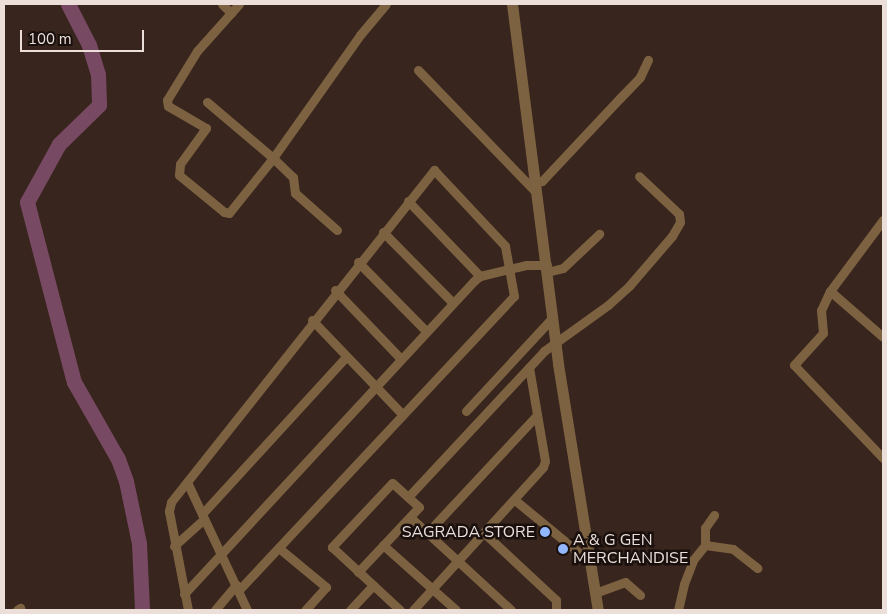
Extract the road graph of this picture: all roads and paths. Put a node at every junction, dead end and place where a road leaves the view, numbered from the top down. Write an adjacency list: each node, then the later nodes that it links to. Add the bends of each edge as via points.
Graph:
1 (222, 4): 5 (street)
2 (239, 4): 5 (street)
3 (386, 4): 9 (street, via 360,35)
4 (512, 4): 11 (street)
5 (231, 13): 9 (street, via 197,51 167,100 168,106 206,128 180,164 179,175 224,212 230,213)
6 (648, 60): 11 (street, via 640,77)
7 (418, 70): 11 (street)
8 (207, 102): 9 (street)
9 (273, 158): 14 (street, via 293,177 295,193)
10 (639, 176): 28 (street, via 679,214 680,222 630,286)
11 (534, 187): 19 (street)
12 (408, 201): 15 (street); 18 (street, via 434,170 505,246); 20 (street)
13 (883, 220): 22 (street)
14 (337, 230)
15 (383, 232): 17 (street); 23 (street)
16 (599, 234): 19 (street, via 563,268)
17 (358, 262): 21 (street); 26 (street)
18 (509, 269): 19 (street, via 536,264); 20 (street); 34 (street, via 514,296)
19 (547, 269): 24 (street)
20 (480, 276): 23 (street)
21 (335, 290): 25 (street); 30 (street)
22 (830, 291): 27 (street); 36 (street, via 821,310 823,333 794,365)
23 (452, 302): 26 (street)
24 (553, 317): 28 (street); 33 (street)
25 (312, 320): 29 (street); 37 (street)
26 (426, 331): 30 (street)
27 (883, 337)
28 (555, 341): 31 (street); 51 (street)
29 (345, 358): 32 (street); 41 (street)
30 (400, 358): 32 (street)
31 (529, 367): 35 (street); 38 (street)
32 (375, 387): 34 (street); 49 (street)
33 (466, 411)
34 (402, 414): 48 (street)
35 (536, 416): 39 (street, via 545,461); 43 (street)
36 (883, 458)
37 (187, 482): 41 (street); 47 (street, via 171,502 169,511)
38 (408, 497): 42 (street, via 420,507); 53 (street, via 392,483 332,547)
39 (516, 501): 44 (street); 51 (street)
40 (714, 516): 46 (street, via 706,528)
41 (203, 517): 47 (street); 49 (street)
42 (410, 517): 43 (street); 45 (street)
43 (427, 533): 50 (street)
44 (484, 533): 50 (street); 69 (street, via 556,600)
45 (384, 545): 53 (street); 56 (street)
46 (705, 545): 52 (street, via 728,546); 71 (street, via 693,560 678,601)
47 (174, 546): 58 (street)
48 (280, 549): 55 (street); 63 (street, via 326,587)
49 (220, 552): 55 (street); 58 (street)
50 (458, 561): 56 (street); 68 (street)
51 (589, 561): 57 (street)
52 (757, 568)
53 (358, 572): 54 (street)
54 (373, 585): 64 (street); 65 (street)
55 (238, 588): 61 (street); 62 (street)
56 (433, 588): 66 (street); 67 (street)
57 (595, 593): 59 (street, via 625,582); 70 (street)
58 (184, 594): 60 (street)
59 (640, 596)
60 (188, 610)
61 (215, 610)
62 (247, 610)
63 (305, 610)
64 (350, 610)
65 (400, 610)
66 (413, 610)
67 (456, 610)
68 (511, 610)
69 (556, 610)
70 (598, 610)
71 (678, 610)

